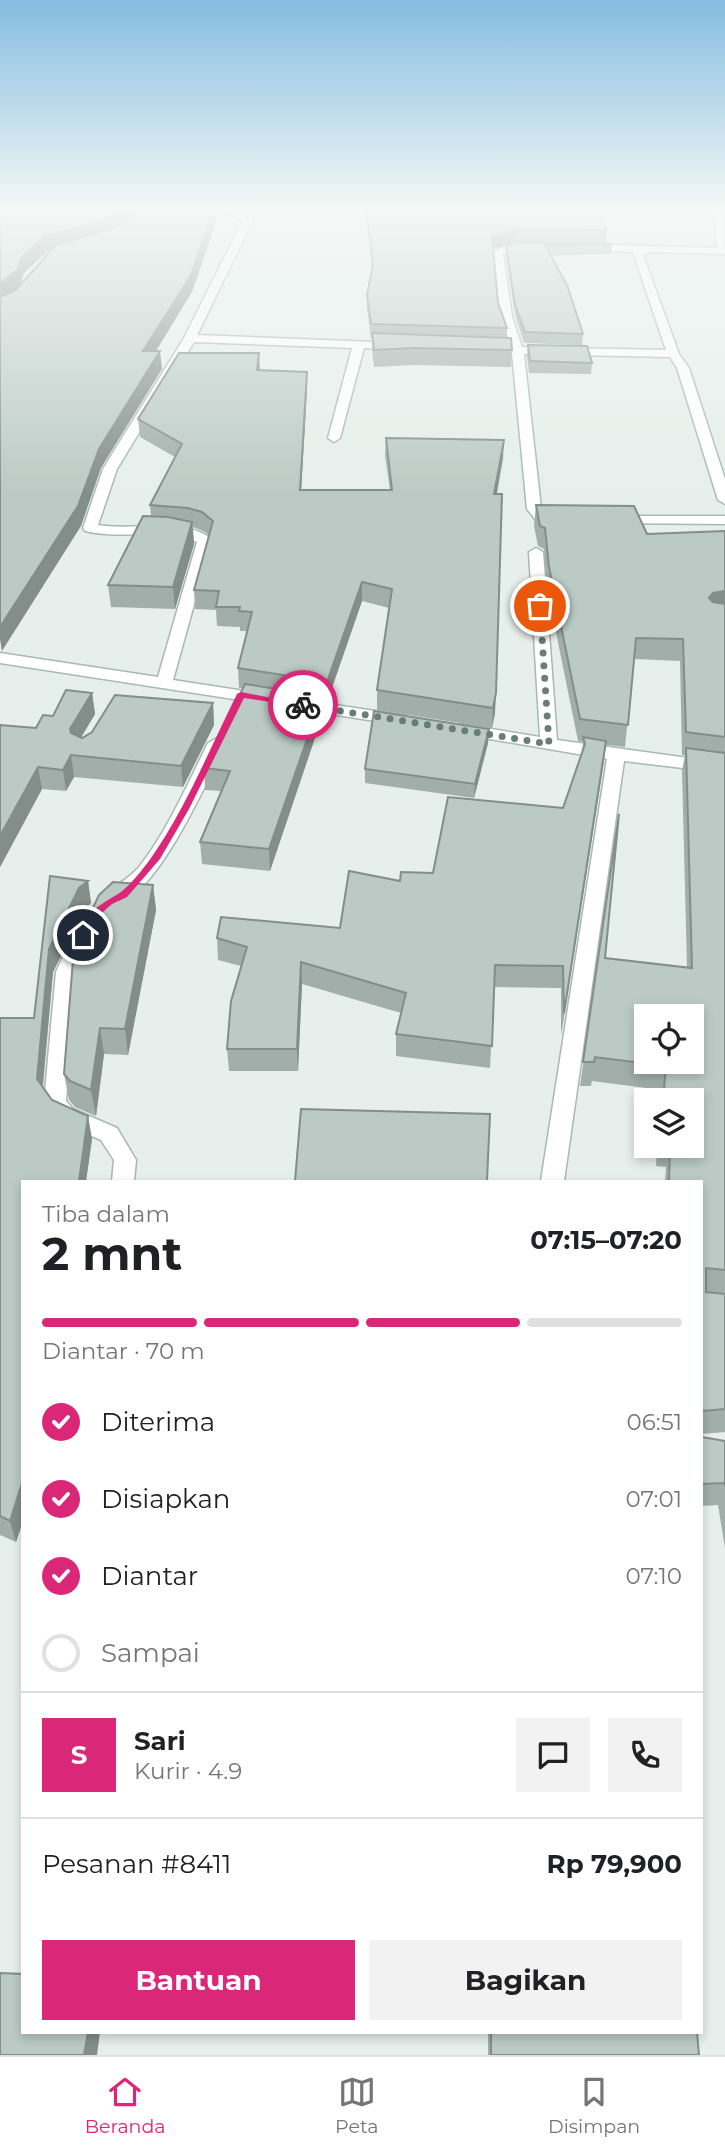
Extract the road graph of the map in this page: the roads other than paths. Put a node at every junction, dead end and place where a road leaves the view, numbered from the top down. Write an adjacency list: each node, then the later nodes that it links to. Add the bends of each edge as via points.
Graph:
1 (207, 304): 4 (street)
2 (504, 304): 8 (street)
3 (655, 304): 9 (street)
4 (190, 338): 5 (street); 17 (street, via 110,469 90,528 108,533 185,533 205,540)
5 (359, 344): 6 (street); 10 (street)
6 (412, 346)
7 (465, 349): 8 (street)
8 (518, 351): 9 (street); 12 (street, via 534,509 540,516)
9 (673, 354): 11 (street, via 683,369)
10 (334, 438)
11 (725, 500)
12 (566, 520)
13 (593, 520): 14 (street)
14 (725, 520)
15 (536, 552): 21 (street)
16 (0, 658): 17 (street, via 125,684)
17 (164, 683): 18 (street)
18 (241, 694): 19 (street); 24 (street, via 155,859 123,895 92,916 66,972 55,1102 65,1115 108,1134 125,1160)
19 (419, 722)
20 (444, 726): 21 (street)
21 (549, 744): 22 (street)
22 (616, 755): 23 (street); 25 (street)
23 (725, 768)
24 (123, 1180)
25 (554, 1180)

